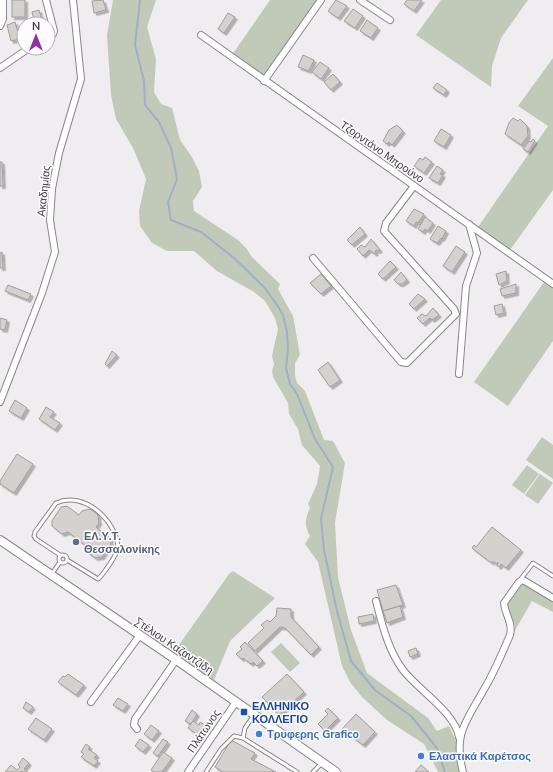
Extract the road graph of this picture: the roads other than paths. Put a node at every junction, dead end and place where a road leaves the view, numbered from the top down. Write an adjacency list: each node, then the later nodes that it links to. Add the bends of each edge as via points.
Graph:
1 (3, 0): 8 (street, via 3,19)
2 (46, 0): 6 (street)
3 (73, 0): 18 (street, Ακαδημίας, via 81,79 59,153 52,188 50,220 55,252)
4 (321, 0): 12 (street)
5 (360, 0): 7 (street)
6 (50, 16)
7 (390, 20)
8 (0, 26)
9 (201, 36): 12 (street, Τζορντάνο Μπρούνο)
10 (17, 56): 11 (street)
11 (0, 68)
12 (264, 81): 13 (street, Τζορντάνο Μπρούνο)
13 (414, 186): 14 (street, Τζορντάνο Μπρούνο); 15 (street, via 386,223 384,231 454,308 456,314 407,363 401,362)
14 (469, 224): 16 (street, Τζορντάνο Μπρούνο); 17 (street, via 477,253 466,286)
15 (313, 258)
16 (553, 284)
17 (459, 374)
18 (0, 402)
19 (0, 540): 23 (main road, Στέλιου Καζαντζίδη)
20 (60, 555): 21 (lane, via 65,555); 21 (lane, via 36,539 34,533 56,503 73,501 89,505 106,519 114,534 118,550 98,579); 22 (lane)
21 (67, 560): 22 (lane)
22 (60, 562): 23 (lane)
23 (51, 575): 28 (main road, Στέλιου Καζαντζίδη)
24 (553, 576): 25 (lane, via 533,563)
25 (519, 582): 26 (street, via 525,580); 35 (street, via 504,603 511,625 510,635 484,691 464,724)
26 (553, 598)
27 (376, 601): 35 (street, via 388,639 401,667 442,710 458,731)
28 (140, 635): 29 (main road, Στέλιου Καζαντζίδη); 30 (street)
29 (176, 660): 31 (main road, Στέλιου Καζαντζίδη); 33 (street, via 135,719 134,725)
30 (91, 702)
31 (236, 702): 32 (main road, Στέλιου Καζαντζίδη); 37 (street, Πλάτωνος)
32 (254, 715): 34 (lane, via 245,728); 36 (main road, Στέλιου Καζαντζίδη)
33 (137, 729)
34 (243, 738): 38 (lane, via 234,736 221,749); 39 (lane)
35 (459, 739): 42 (street)
36 (322, 763): 40 (lane); 41 (main road, Στέλιου Καζαντζίδη)
37 (188, 772)
38 (206, 772)
39 (297, 772)
40 (313, 772)
41 (336, 772)
42 (463, 772)

